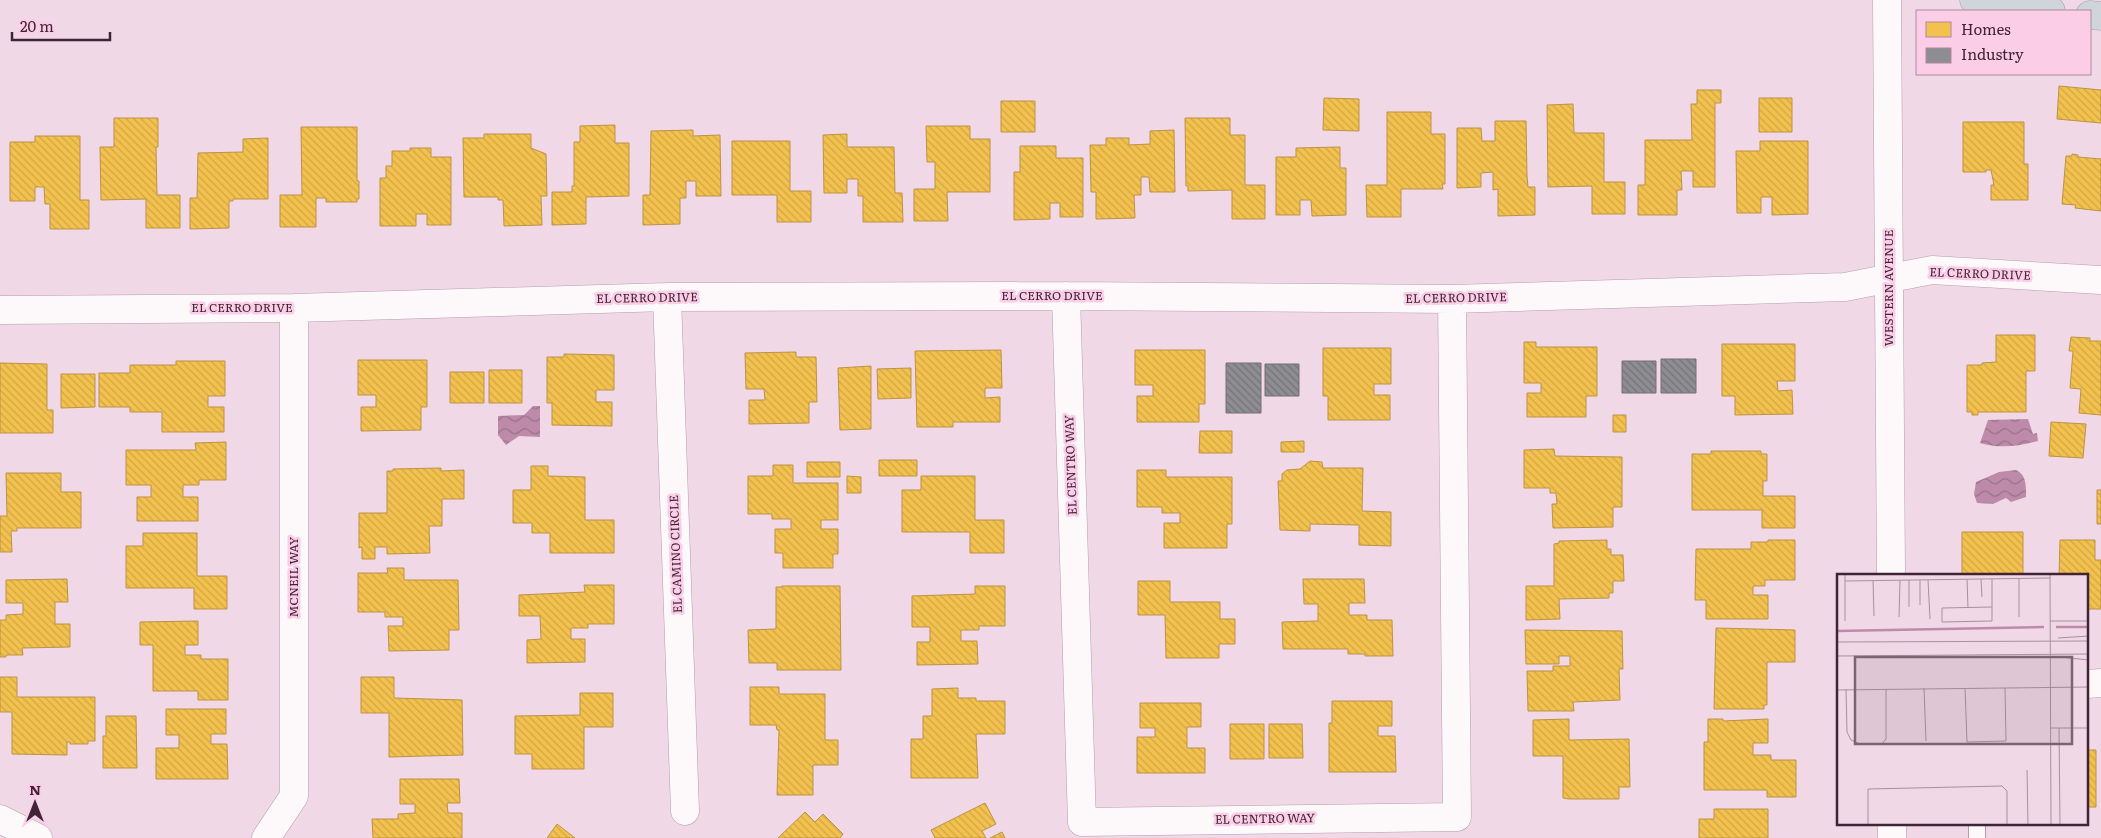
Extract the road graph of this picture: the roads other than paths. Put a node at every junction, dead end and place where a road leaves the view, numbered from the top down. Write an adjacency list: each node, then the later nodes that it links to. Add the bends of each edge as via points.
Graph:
1 (1887, 0): 4 (street, WESTERN AVENUE)
2 (1980, 2): 3 (highway)
3 (2043, 10)
4 (1889, 278): 5 (street, EL CERRO DRIVE, via 1932,270); 8 (street, EL CERRO DRIVE, via 1845,287); 11 (street, WESTERN AVENUE)
5 (2101, 280)
6 (1066, 296): 7 (street, EL CERRO DRIVE); 8 (street, EL CERRO DRIVE); 8 (street, EL CENTRO WAY, via 1082,822 1457,817)
7 (667, 297): 9 (street, EL CERRO DRIVE); 14 (street, EL CAMINO CIRCLE)
8 (1452, 299)
9 (294, 308): 10 (street, EL CERRO DRIVE); 17 (street, MCNEIL WAY, via 294,796)
10 (0, 310)
11 (1891, 574)
12 (2101, 683): 13 (street)
13 (2088, 684)
14 (685, 811)
15 (0, 820): 16 (street)
16 (38, 838)
17 (266, 838)

